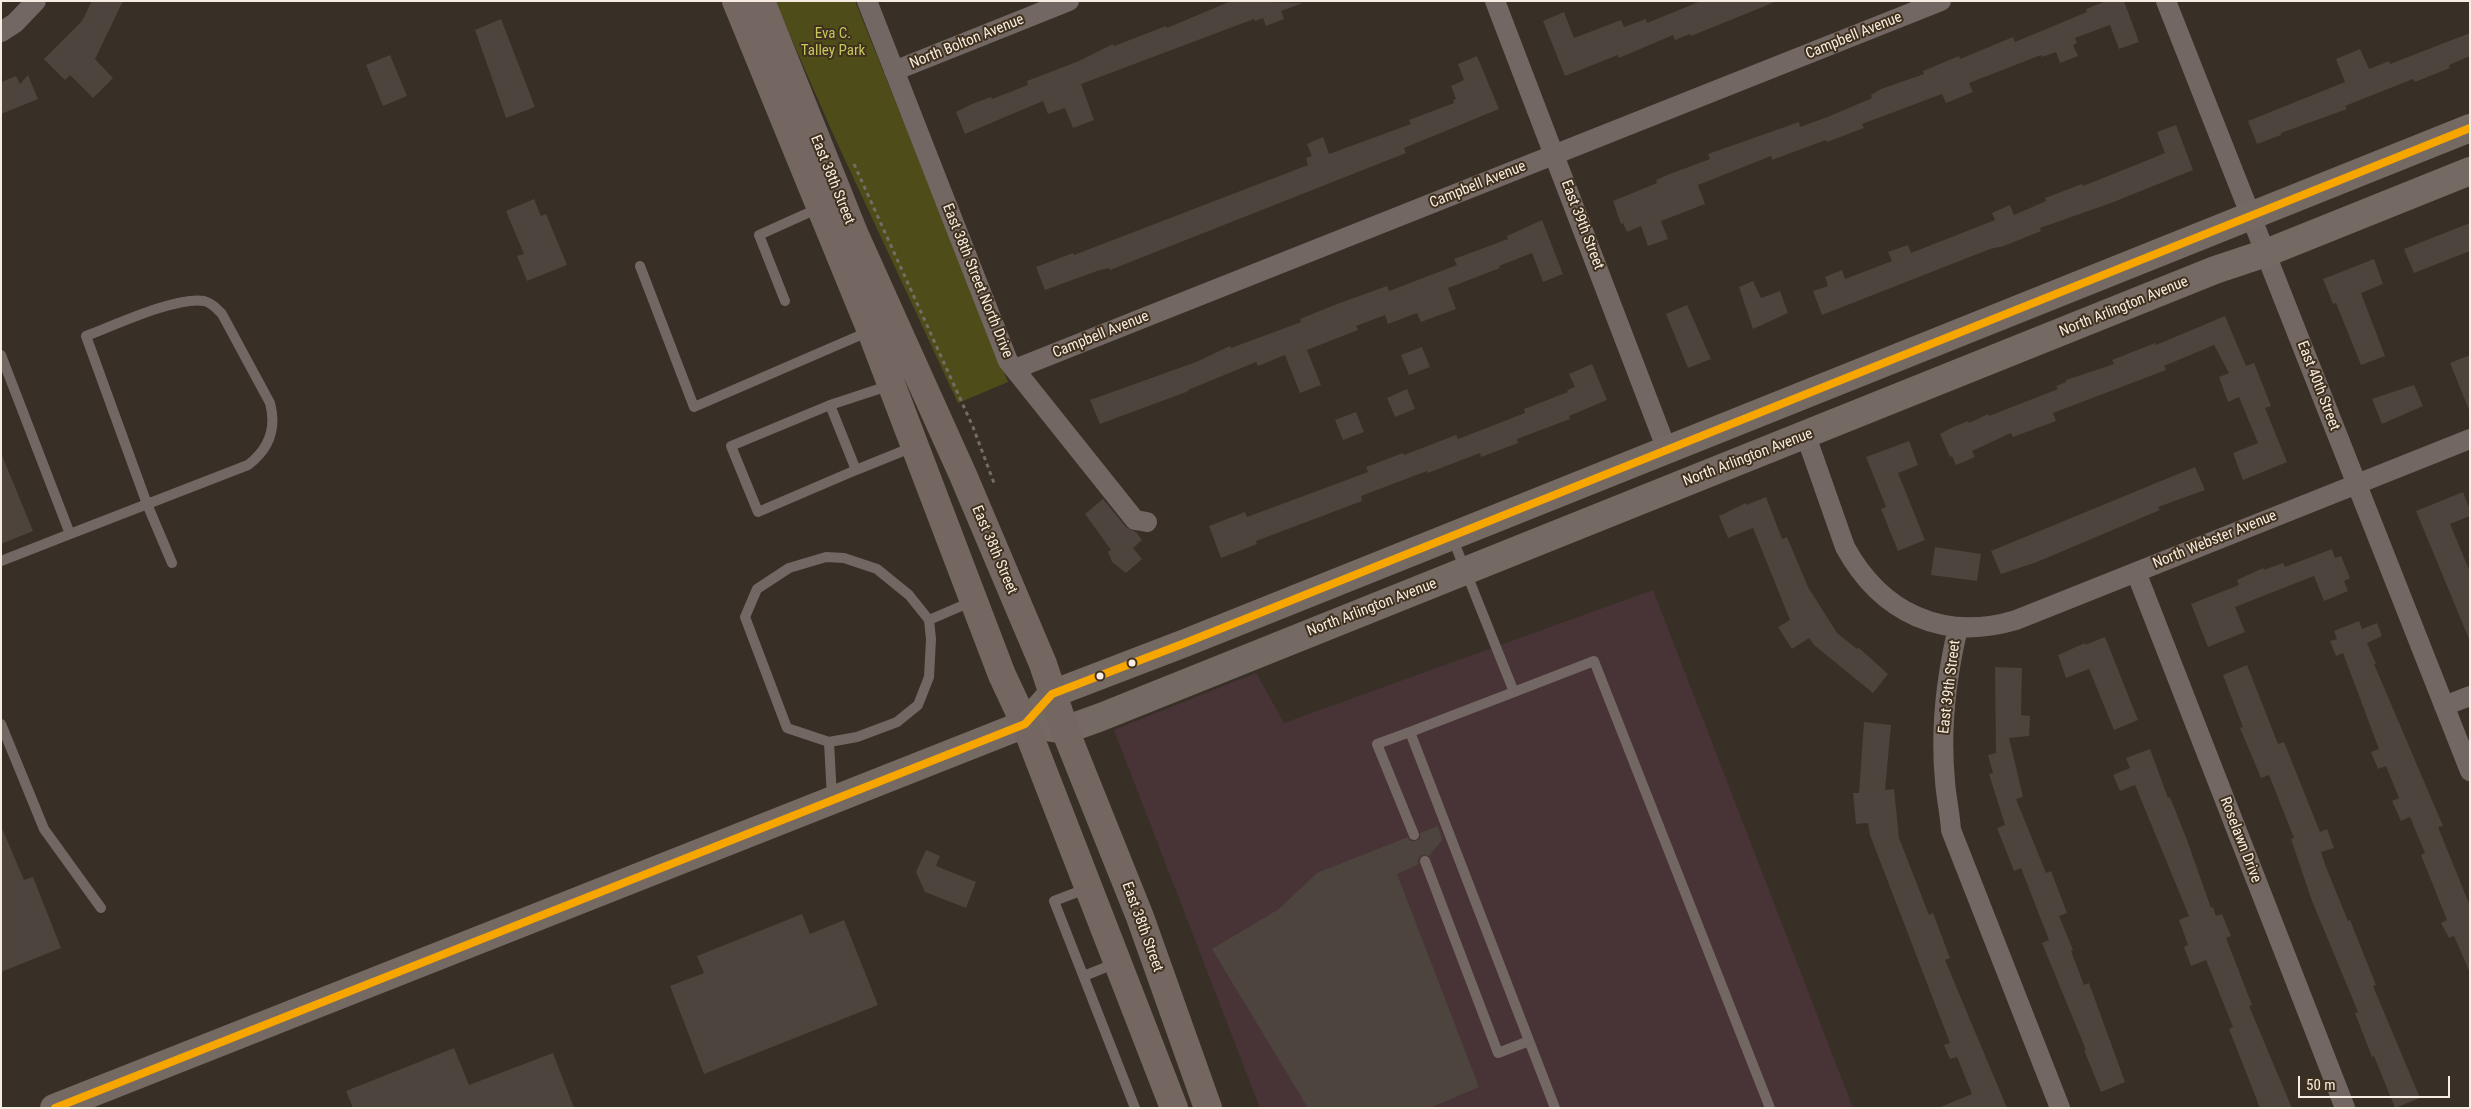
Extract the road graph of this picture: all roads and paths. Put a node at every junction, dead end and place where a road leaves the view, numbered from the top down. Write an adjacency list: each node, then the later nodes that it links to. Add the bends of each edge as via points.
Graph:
1 (36, 1): 9 (street, via 15,23)
2 (736, 1): 14 (main road, East 38th Street)
3 (761, 1): 42 (main road, East 38th Street, via 854,233 963,475 1043,664)
4 (867, 1): 10 (street, East 38th Street North Drive)
5 (1069, 1): 10 (street, North Bolton Avenue)
6 (1495, 1): 12 (street, East 39th Street)
7 (1940, 1): 12 (street, Campbell Avenue)
8 (2166, 1): 15 (street, East 40th Street)
9 (1, 32)
10 (894, 71): 21 (street, East 38th Street North Drive, via 1008,361)
11 (2470, 128): 15 (main road)
12 (1555, 154): 21 (street, Campbell Avenue); 27 (street, East 39th Street)
13 (2470, 171): 16 (main road, North Arlington Avenue)
14 (820, 208): 18 (lane, via 759,235); 19 (main road, East 38th Street)
15 (2250, 216): 16 (street, East 40th Street); 27 (main road)
16 (2266, 252): 24 (main road, North Arlington Avenue); 29 (street, East 40th Street)
17 (640, 266): 19 (lane, via 694,407)
18 (785, 301)
19 (871, 331): 22 (main road, East 38th Street)
20 (1, 355): 32 (lane)
21 (1015, 369): 31 (street, East 38th Street North Drive, via 1135,520)
22 (892, 384): 23 (lane); 26 (main road, East 38th Street)
23 (830, 405): 28 (lane); 28 (lane, via 731,446 758,512)
24 (1806, 436): 36 (main road, North Arlington Avenue); 40 (street, East 39th Street, via 1844,547 1866,579 1887,600 1912,614 1929,622)
25 (2470, 439): 29 (street, North Webster Avenue)
26 (915, 446): 28 (lane); 38 (main road, East 38th Street)
27 (1667, 450): 33 (main road)
28 (856, 470)
29 (2357, 484): 37 (street, North Webster Avenue); 44 (street, East 40th Street)
30 (147, 504): 30 (lane, via 248,465 260,456 273,430 270,404 222,314 213,304 191,300 86,336); 32 (lane); 35 (lane)
31 (1147, 522)
32 (70, 534): 34 (lane)
33 (1452, 536): 36 (lane); 42 (main road)
34 (1, 561)
35 (172, 563)
36 (1466, 572): 41 (lane); 47 (main road, North Arlington Avenue)
37 (2136, 572): 40 (street, North Webster Avenue, via 2016,620 1991,626); 66 (street, Roselawn Drive)
38 (974, 601): 39 (lane); 46 (main road, East 38th Street)
39 (929, 620): 49 (lane, via 929,677 918,705 897,722 857,737); 49 (lane, via 909,595 877,569 844,558 826,557 789,568 757,589 745,617 787,728)
40 (1958, 628): 65 (street, East 39th Street, via 1943,734 1952,830)
41 (1514, 692): 48 (lane); 64 (lane, via 1594,662)
42 (1052, 694): 46 (main road); 47 (main road, East 38th Street)
43 (2470, 696): 44 (street)
44 (2444, 706): 50 (street, East 40th Street)
45 (1, 724): 55 (lane, via 44,829)
46 (1025, 724): 47 (main road); 51 (main road); 54 (main road, East 38th Street)
47 (1065, 730): 62 (main road, East 38th Street, via 1140,917)
48 (1410, 732): 52 (lane, via 1377,744); 58 (lane)
49 (830, 742): 51 (lane)
50 (2470, 771)
51 (832, 800): 59 (main road)
52 (1414, 835)
53 (1425, 861): 58 (lane, via 1498,1053)
54 (1088, 888): 56 (main road, East 38th Street); 57 (lane, via 1054,901)
55 (101, 908)
56 (1117, 962): 57 (lane); 61 (main road, East 38th Street)
57 (1084, 976): 60 (lane)
58 (1529, 1041): 63 (lane)
59 (54, 1108)
60 (1135, 1108)
61 (1174, 1108)
62 (1208, 1108)
63 (1555, 1108)
64 (1770, 1108)
65 (2060, 1108)
66 (2345, 1108)

